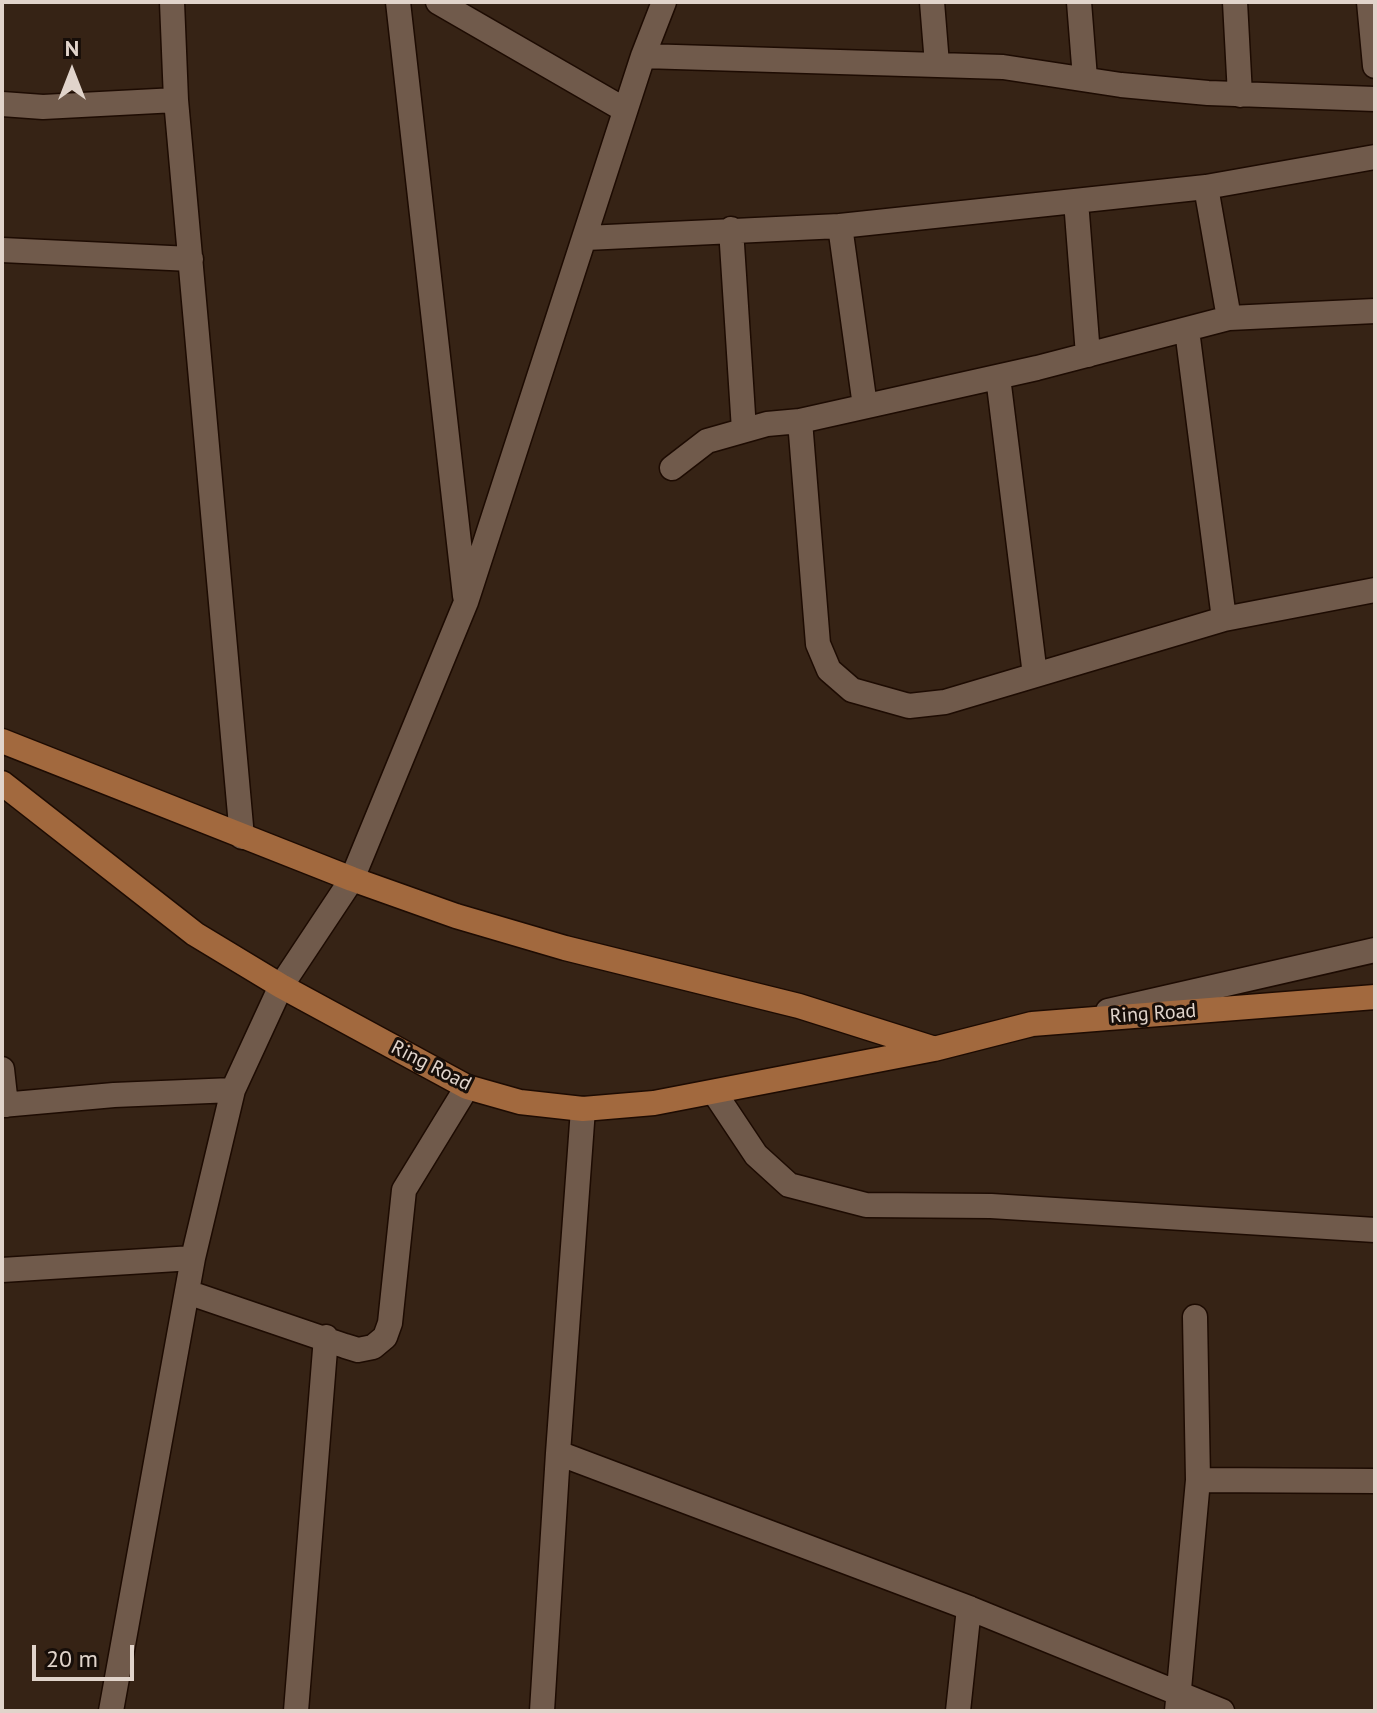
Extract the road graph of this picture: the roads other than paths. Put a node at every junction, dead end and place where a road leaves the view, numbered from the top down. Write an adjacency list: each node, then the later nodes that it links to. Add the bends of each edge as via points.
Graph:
1 (172, 2): 15 (street)
2 (398, 2): 36 (street)
3 (438, 2): 17 (street)
4 (664, 2): 9 (street)
5 (932, 2): 10 (street)
6 (1079, 2): 12 (street)
7 (1235, 2): 13 (street)
8 (1369, 2): 11 (street)
9 (643, 56): 10 (street); 17 (street)
10 (937, 64): 12 (street)
11 (1375, 66)
12 (1085, 78): 13 (street)
13 (1240, 95): 14 (street)
14 (1375, 99)
15 (176, 100): 16 (street); 25 (street)
16 (2, 104)
17 (625, 110): 23 (street)
18 (1375, 157): 19 (street)
19 (1206, 187): 20 (street); 27 (street)
20 (1076, 201): 21 (street); 29 (street)
21 (840, 226): 22 (street); 31 (street)
22 (731, 229): 23 (street); 33 (street)
23 (586, 238): 36 (street)
24 (2, 250): 25 (street)
25 (191, 259): 41 (street)
26 (1375, 311): 27 (street)
27 (1229, 318): 28 (street)
28 (1187, 330): 29 (street); 37 (street)
29 (1088, 355): 30 (street)
30 (998, 377): 31 (street); 38 (street)
31 (865, 406): 32 (street)
32 (800, 421): 33 (street); 38 (street, via 818,644 829,670 852,690 909,706 945,702)
33 (744, 430): 34 (street, via 707,441)
34 (672, 468)
35 (1375, 590): 37 (street)
36 (466, 602): 42 (street)
37 (1224, 619): 38 (street)
38 (1035, 675)
39 (2, 741): 41 (main road)
40 (2, 783): 44 (main road, Ring Road, via 195,934)
41 (242, 837): 42 (main road)
42 (352, 879): 44 (street); 47 (main road, via 565,948 799,1006)
43 (1375, 950): 46 (street)
44 (281, 986): 49 (main road, Ring Road); 50 (street)
45 (1375, 997): 46 (main road, Ring Road)
46 (1067, 1020): 47 (main road, Ring Road)
47 (934, 1049): 51 (main road, Ring Road)
48 (2, 1069): 52 (street)
49 (467, 1087): 53 (main road, Ring Road, via 520,1102); 59 (street, via 404,1190 385,1337 358,1350)
50 (233, 1090): 52 (street); 55 (street)
51 (714, 1092): 53 (main road, Ring Road); 54 (street, via 756,1155 789,1185 866,1205 991,1206)
52 (4, 1105)
53 (583, 1109): 60 (street)
54 (1375, 1230)
55 (193, 1258): 56 (street); 57 (street)
56 (2, 1270)
57 (187, 1292): 59 (street); 65 (street)
58 (1195, 1317): 61 (street)
59 (326, 1337): 66 (street)
60 (558, 1453): 63 (street); 67 (street)
61 (1198, 1480): 62 (street); 64 (street)
62 (1375, 1481)
63 (969, 1608): 64 (street); 68 (street)
64 (1178, 1701): 69 (street)
65 (111, 1711)
66 (296, 1711)
67 (542, 1711)
68 (958, 1711)
69 (1222, 1711)

